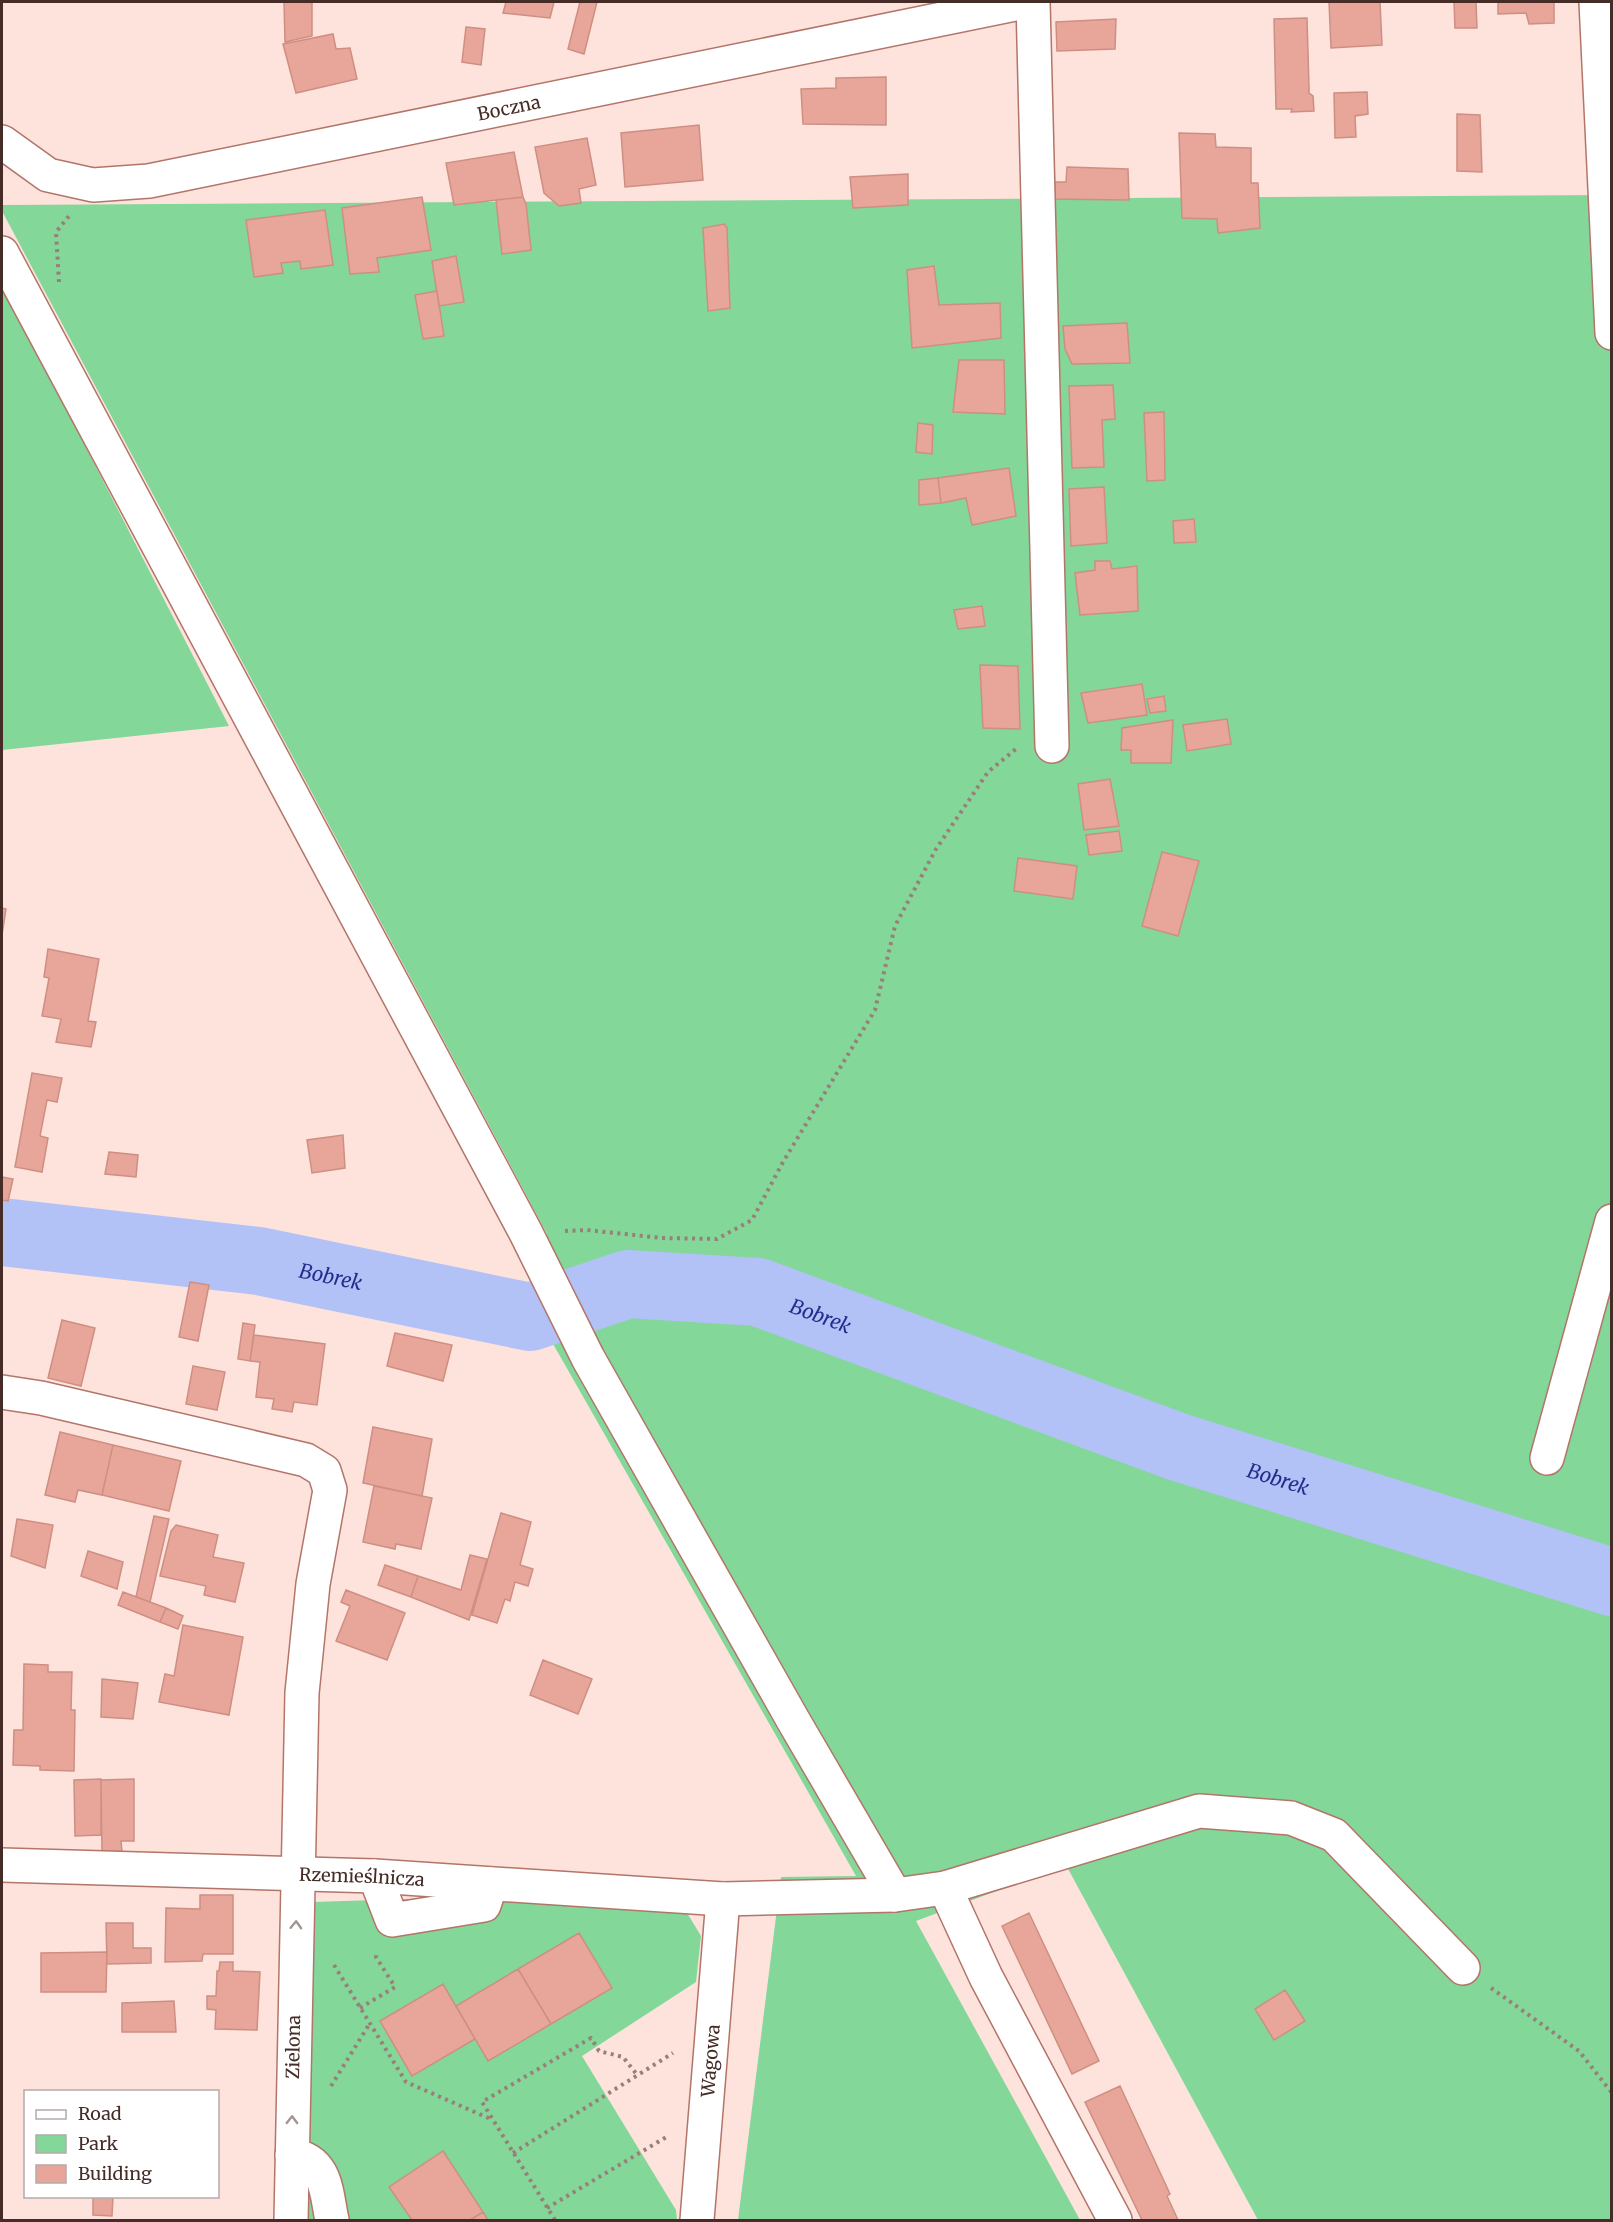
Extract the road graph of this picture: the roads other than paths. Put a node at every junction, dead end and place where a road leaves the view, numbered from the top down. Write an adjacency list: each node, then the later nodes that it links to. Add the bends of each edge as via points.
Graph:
1 (1025, 2): 4 (street, Boczna, via 149,181 93,185 48,175)
2 (1033, 2): 7 (street)
3 (1596, 2): 6 (street)
4 (2, 142)
5 (2, 253): 14 (street, via 531,1244 588,1358)
6 (1611, 333)
7 (1051, 733)
8 (1611, 1221): 10 (street)
9 (2, 1392): 12 (street, Zielona, via 306,1460 324,1471 330,1490 313,1584 302,1693)
10 (1547, 1458)
11 (2, 1865): 12 (street, Rzemieślnicza)
12 (299, 1874): 15 (street, Rzemieślnicza); 17 (street, Zielona, one-way to 12)
13 (945, 1888): 14 (street, Rzemieślnicza); 16 (street, Rzemieślnicza, via 1199,1811 1291,1818 1334,1835); 21 (street, via 986,1977)
14 (895, 1895): 15 (street, Rzemieślnicza)
15 (723, 1899): 20 (street, Wagowa)
16 (1463, 1968)
17 (292, 2155): 18 (street, Zielona); 19 (street, via 314,2164 324,2180)
18 (291, 2220)
19 (332, 2220)
20 (698, 2220)
21 (1114, 2220)

